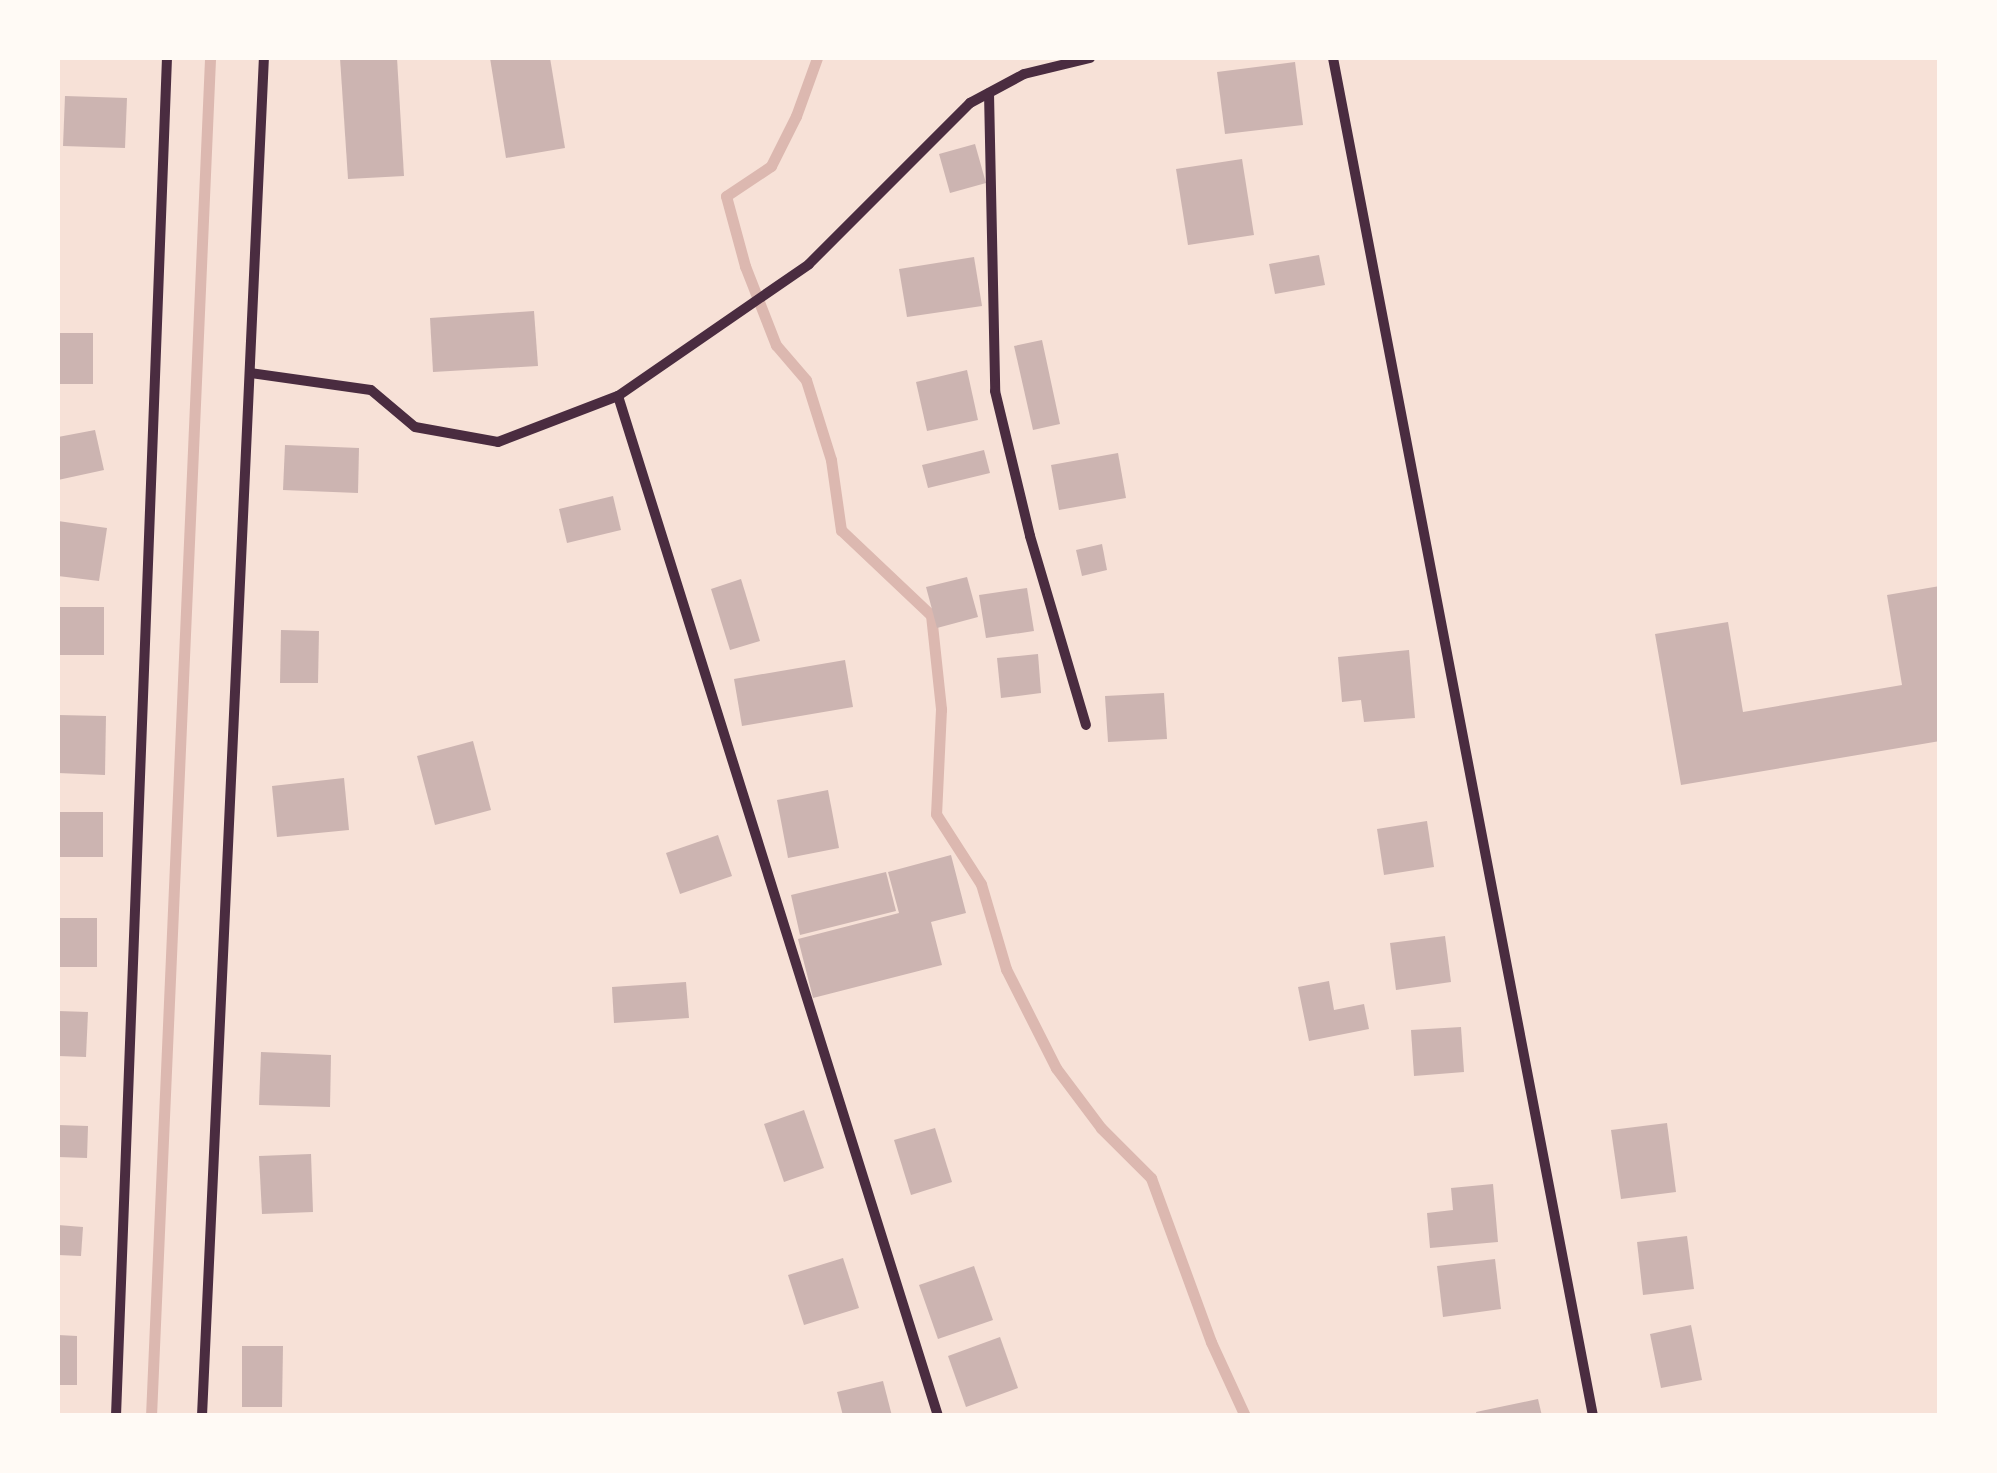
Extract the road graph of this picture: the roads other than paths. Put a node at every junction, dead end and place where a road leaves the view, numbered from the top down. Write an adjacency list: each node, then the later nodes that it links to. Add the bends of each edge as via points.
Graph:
1 (168, 58): 9 (street)
2 (264, 58): 6 (street)
3 (1090, 58): 5 (street, via 1024,74)
4 (1334, 58): 12 (street)
5 (989, 93): 7 (street, via 970,103 809,264); 8 (street, via 995,391)
6 (251, 373): 7 (street, via 371,390 415,427 498,442); 10 (street)
7 (618, 396): 11 (street)
8 (1086, 725)
9 (116, 1416)
10 (202, 1416)
11 (938, 1416)
12 (1593, 1416)

